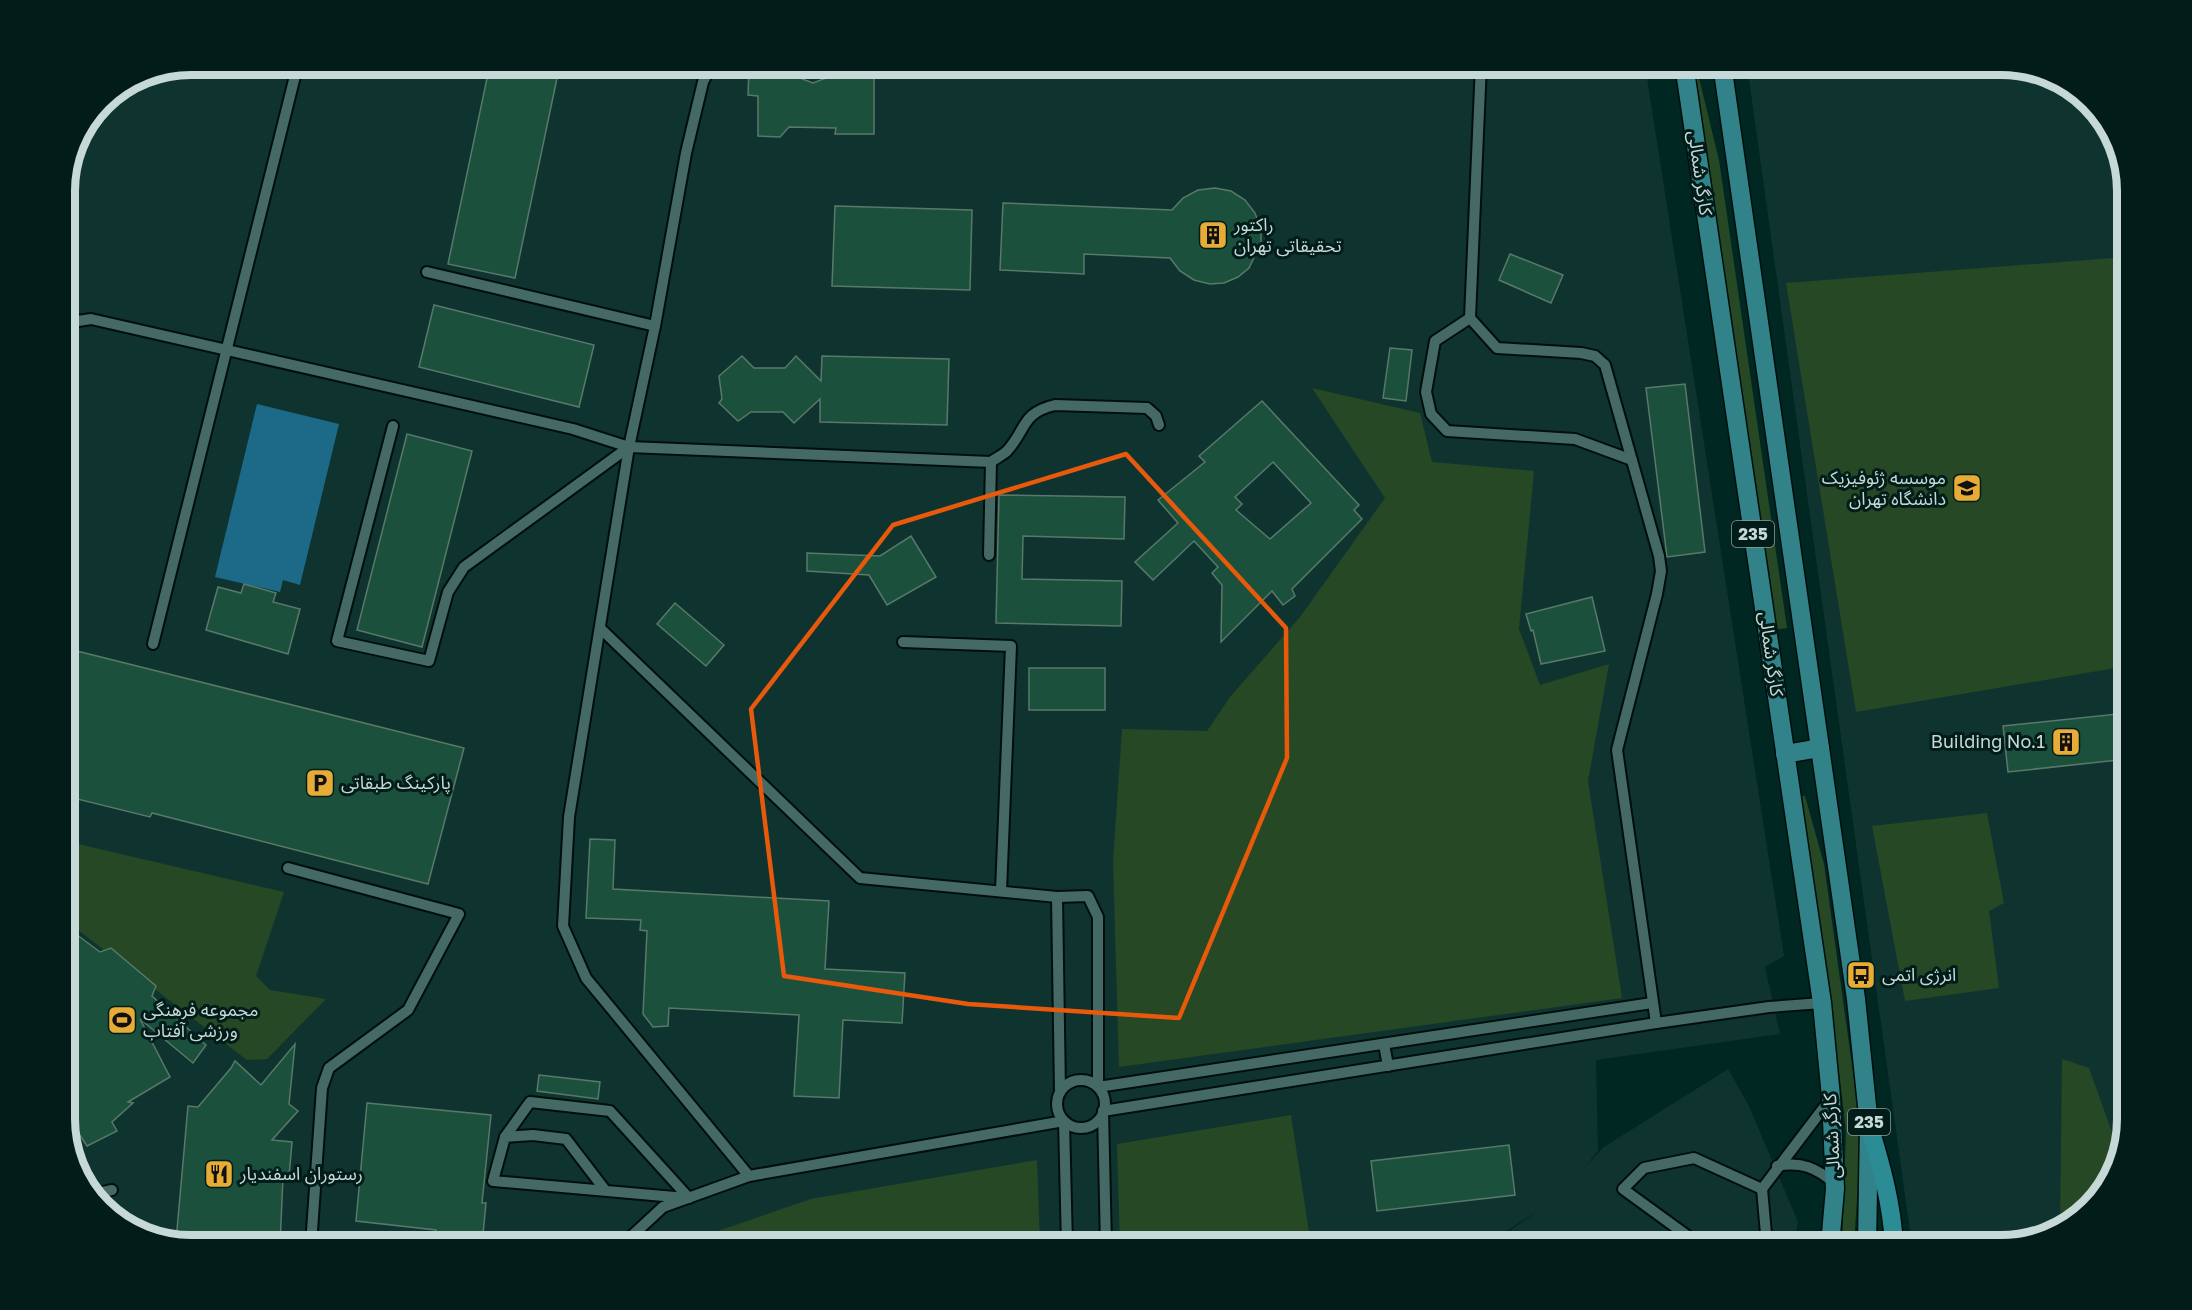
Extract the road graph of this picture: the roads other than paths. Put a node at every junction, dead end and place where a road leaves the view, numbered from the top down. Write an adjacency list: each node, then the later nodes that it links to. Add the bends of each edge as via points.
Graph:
1 (295, 75): 10 (lane)
2 (706, 75): 9 (lane, via 686,153)
3 (1481, 75): 7 (lane)
4 (1686, 75): 21 (main road, کارگر شمالی / 235)
5 (1724, 75): 20 (main road, کارگر شمالی / 235)
6 (427, 272): 9 (lane)
7 (1470, 318): 14 (lane, via 1497,348 1595,356 1605,365); 14 (lane, via 1435,341 1426,392 1431,414 1447,431 1575,439)
8 (75, 321): 10 (lane, via 91,319)
9 (655, 327): 13 (lane)
10 (226, 348): 13 (lane, via 562,426); 19 (lane)
11 (1159, 425): 15 (lane, via 1147,408 1040,408 1028,417 1007,451)
12 (393, 426): 13 (lane, via 337,641 429,661 448,592 464,567)
13 (629, 447): 15 (lane); 17 (lane)
14 (1632, 460): 25 (lane, via 1660,571 1617,760)
15 (991, 462): 16 (lane)
16 (989, 555)
17 (602, 628): 23 (lane, via 860,878); 38 (lane, via 569,818 563,926 586,978)
18 (903, 642): 23 (lane, via 1011,646)
19 (153, 644)
20 (1820, 748): 21 (main road); 35 (main road, کارگر شمالی / 235, via 1856,999)
21 (1785, 754): 26 (main road, کارگر شمالی / 235)
22 (288, 868): 45 (lane, via 459,914 408,1010 329,1068 322,1088)
23 (1001, 891): 24 (lane)
24 (1057, 897): 30 (lane, via 1088,896 1098,917); 31 (lane)
25 (1652, 1003): 27 (lane); 28 (lane)
26 (1822, 1003): 27 (lane); 32 (main road, کارگر شمالی / 235)
27 (1656, 1023): 29 (lane)
28 (1384, 1044): 29 (lane); 30 (lane)
29 (1388, 1066): 33 (lane)
30 (1098, 1087): 31 (lane, via 1078,1080); 33 (lane, via 1104,1098)
31 (1060, 1092): 34 (lane, via 1057,1107)
32 (1831, 1097): 37 (lane); 39 (main road, کارگر شمالی / 235)
33 (1103, 1111): 34 (lane, via 1086,1127); 48 (lane)
34 (1064, 1121): 38 (lane); 47 (lane)
35 (1869, 1125): 52 (main road, کارگر شمالی / 235); 53 (highway, via 1884,1173)
36 (505, 1137): 42 (lane, via 566,1139); 42 (lane, via 493,1181); 44 (lane, via 530,1102 610,1111)
37 (1777, 1166): 39 (lane, via 1804,1165); 40 (lane)
38 (749, 1176): 44 (lane)
39 (1835, 1184): 51 (main road, کارگر شمالی / 235)
40 (1762, 1189): 49 (lane, via 1694,1158 1644,1167 1623,1189); 50 (lane)
41 (112, 1190): 43 (lane)
42 (605, 1190): 44 (lane)
43 (101, 1192)
44 (689, 1198): 46 (lane, via 663,1208)
45 (312, 1235)
46 (633, 1235)
47 (1067, 1235)
48 (1106, 1235)
49 (1686, 1235)
50 (1766, 1235)
51 (1831, 1235)
52 (1867, 1235)
53 (1894, 1235)

